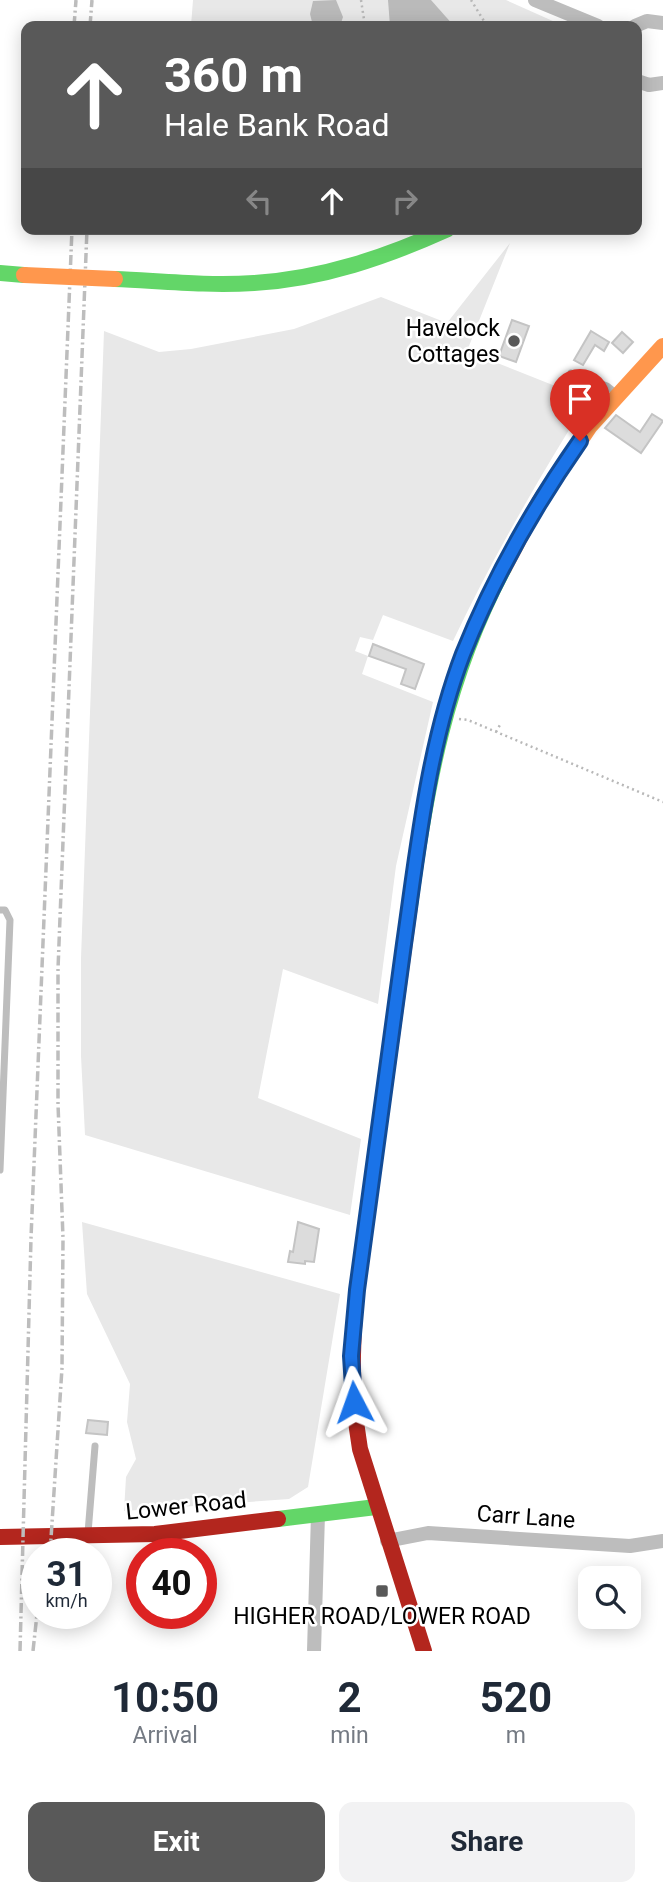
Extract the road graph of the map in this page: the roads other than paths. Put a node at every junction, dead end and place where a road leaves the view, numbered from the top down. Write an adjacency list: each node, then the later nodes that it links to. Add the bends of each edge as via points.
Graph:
1 (535, 0): 2 (street)
2 (586, 21)
3 (642, 23): 4 (street)
4 (663, 23)
5 (642, 83): 6 (street)
6 (663, 83)
7 (434, 235): 8 (street, bridge, via 387,256 302,278 255,284)
8 (0, 273)
9 (663, 346): 11 (street)
10 (571, 373): 11 (lane, via 607,386)
11 (617, 395): 15 (street, via 570,456 487,600 443,718 419,837 351,1356 356,1430)
12 (0, 910): 13 (lane, via 5,910 10,920)
13 (0, 1170)
14 (95, 1446): 18 (lane)
15 (376, 1507): 16 (street, Lower Road); 19 (street)
16 (318, 1514): 18 (street, Lower Road, via 155,1534); 21 (street)
17 (0, 1537): 18 (street, Lower Road)
18 (87, 1537)
19 (387, 1541): 20 (street, Carr Lane, via 428,1533 630,1546); 22 (street)
20 (663, 1541)
21 (314, 1651)
22 (424, 1651)

